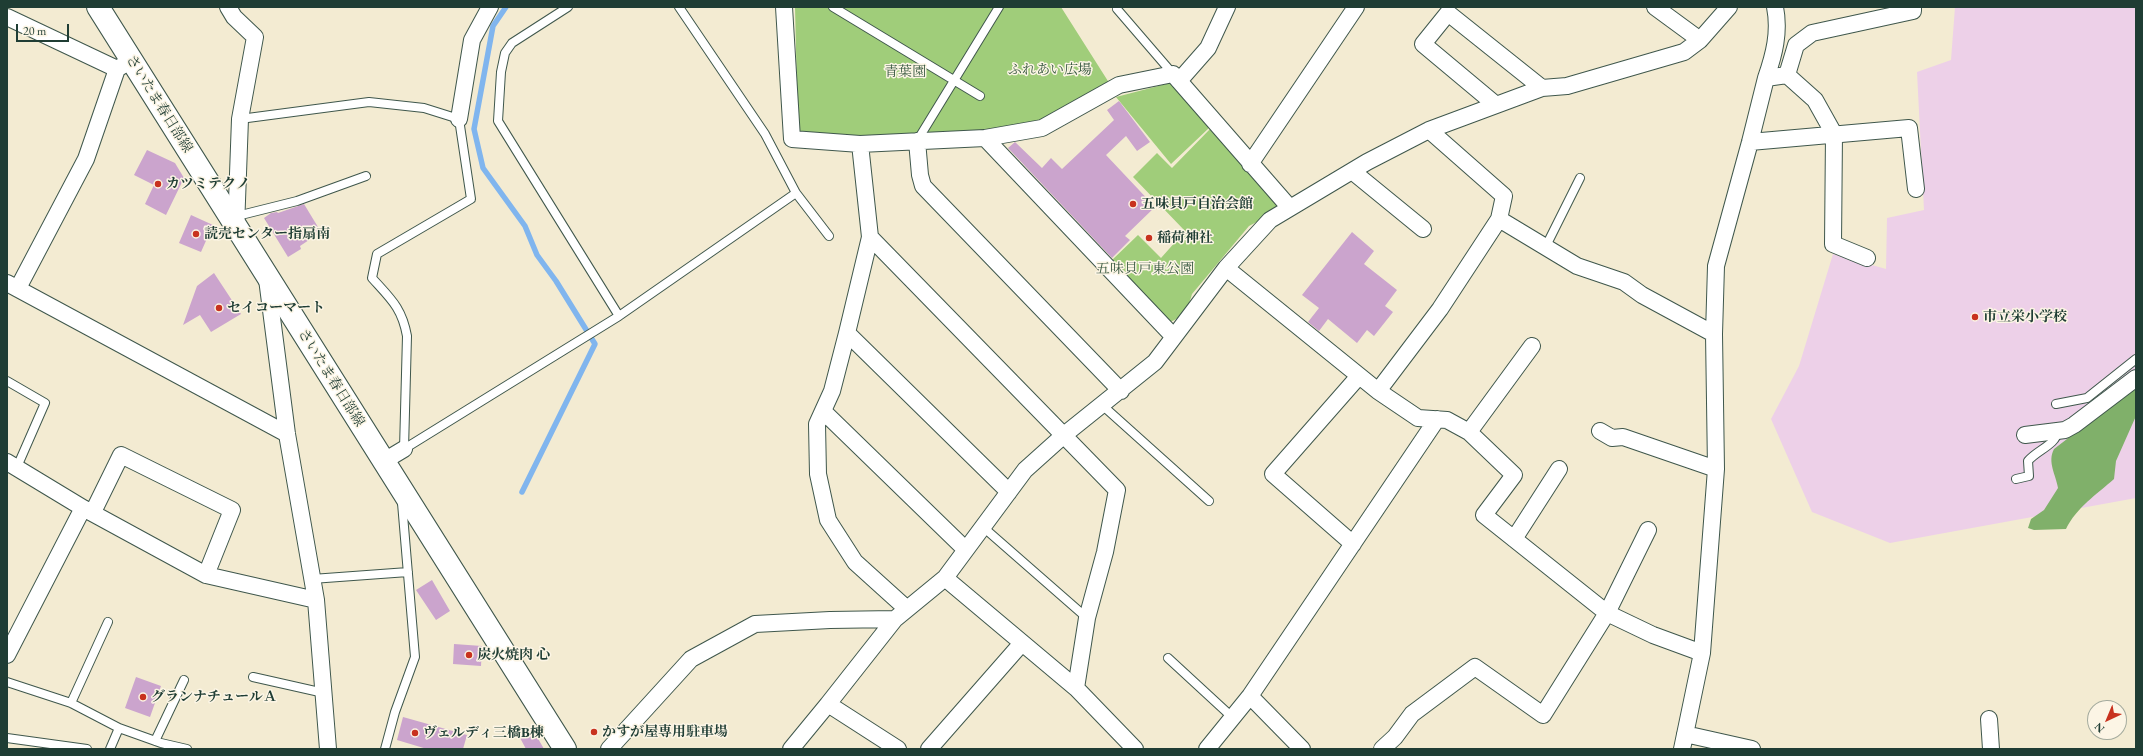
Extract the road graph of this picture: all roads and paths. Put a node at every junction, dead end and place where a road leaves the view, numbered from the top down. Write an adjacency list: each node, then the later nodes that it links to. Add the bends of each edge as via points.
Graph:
1 (98, 7): 18 (main road, さいたま春日部線)
2 (228, 7): 26 (street, via 234,17 255,37)
3 (490, 7): 27 (street, via 472,40)
4 (568, 7): 51 (lane, via 512,43 505,53 501,72 498,121)
5 (679, 7): 39 (lane, via 765,134)
6 (784, 7): 33 (street, via 792,139)
7 (833, 7): 22 (lane)
8 (999, 7): 22 (lane)
9 (1227, 7): 20 (street, via 1208,48)
10 (1356, 7): 34 (street)
11 (1655, 7): 17 (street)
12 (1729, 7): 17 (street)
13 (1775, 7): 21 (street, via 1778,19 1775,53)
14 (1913, 7): 19 (street, via 1913,11 1812,33 1796,44)
15 (1117, 9): 20 (lane)
16 (7, 17): 18 (street)
17 (1700, 40): 23 (street, via 1684,52 1567,86)
18 (125, 65): 42 (main road, さいたま春日部線); 50 (street, via 86,159)
19 (1787, 75): 21 (street); 29 (street, via 1815,100)
20 (1176, 77): 30 (street, via 1119,85 1042,128); 34 (street)
21 (1766, 78): 32 (street)
22 (954, 80): 24 (lane); 31 (lane)
23 (1542, 88): 25 (street); 25 (street, via 1448,13 1423,44)
24 (980, 96)
25 (1496, 105): 28 (street)
26 (240, 119): 27 (lane, via 368,102 424,108); 42 (street)
27 (459, 119): 72 (lane, via 471,199 377,254 372,278 396,305 404,319 407,336)
28 (1430, 130): 35 (street); 41 (street, via 1504,196)
29 (1834, 134): 32 (street); 38 (street, via 1909,128); 47 (street, via 1833,244)
30 (985, 138): 31 (street); 54 (street)
31 (917, 141): 33 (street); 60 (street, via 923,186)
32 (1750, 142): 53 (street, via 1716,266)
33 (860, 144): 45 (street)
34 (1250, 164): 40 (street)
35 (1352, 172): 40 (street); 43 (street)
36 (366, 176): 42 (lane)
37 (1580, 178): 46 (lane)
38 (1916, 189)
39 (796, 193): 44 (lane); 51 (lane)
40 (1290, 208): 48 (street, via 1270,220)
41 (1499, 219): 46 (street); 61 (street, via 1440,309)
42 (237, 222): 49 (main road, さいたま春日部線)
43 (1423, 229)
44 (829, 236)
45 (870, 237): 52 (street); 70 (street)
46 (1545, 248): 53 (street, via 1577,266 1624,282 1642,295)
47 (1867, 258)
48 (1226, 268): 54 (street); 57 (street)
49 (266, 276): 69 (street); 73 (main road, さいたま春日部線)
50 (13, 286): 69 (street)
51 (620, 316): 72 (lane)
52 (848, 333): 64 (street); 79 (street)
53 (1714, 334): 76 (street)
54 (1174, 337): 60 (street, via 1155,362)
55 (1532, 346): 68 (street)
56 (2136, 359): 62 (lane, via 2087,398)
57 (1359, 376): 61 (street); 85 (street, via 1273,474)
58 (2136, 378): 67 (street, via 2074,425)
59 (7, 381): 74 (lane, via 45,403)
60 (1122, 390): 63 (street)
61 (1378, 391): 65 (street, via 1418,418)
62 (2056, 404)
63 (1102, 405): 70 (street); 80 (lane)
64 (824, 412): 86 (street); 93 (street, via 818,424 818,474 828,520 855,562)
65 (1437, 419): 68 (street, via 1447,420); 85 (street)
66 (1600, 431): 76 (street, via 1612,438 1623,437)
67 (2058, 431): 71 (street); 77 (lane, via 2053,441 2028,461 2029,476)
68 (1469, 432): 84 (street, via 1514,474 1484,515)
69 (287, 434): 90 (street)
70 (1064, 435): 79 (street, via 1025,470); 94 (street, via 1117,490)
71 (2025, 435)
72 (404, 449): 73 (street)
73 (384, 461): 78 (main road, さいたま春日部線)
74 (12, 464): 81 (street)
75 (1559, 469): 84 (street)
76 (1716, 470): 97 (street)
77 (2016, 479)
78 (402, 490): 87 (lane); 119 (main road, さいたま春日部線)
79 (1009, 492): 82 (street)
80 (1209, 501)
81 (88, 510): 88 (street); 88 (street, via 121,455 232,510); 98 (street)
82 (983, 527): 86 (street); 94 (lane)
83 (1648, 530): 92 (street)
84 (1514, 539): 92 (street)
85 (1353, 544): 105 (street)
86 (965, 549): 89 (street)
87 (408, 572): 90 (lane); 118 (lane, via 415,657)
88 (206, 575): 91 (street)
89 (945, 578): 93 (street); 96 (street)
90 (312, 579): 91 (street)
91 (316, 600): 104 (street)
92 (1607, 613): 97 (street, via 1653,635); 127 (street, via 1542,715 1475,667 1412,714 1395,737)
93 (901, 614): 107 (street); 120 (street, via 755,624 691,660)
94 (1088, 618): 103 (street)
95 (108, 622): 106 (lane)
96 (1022, 643): 103 (street); 123 (street)
97 (1702, 653): 113 (street)
98 (7, 655)
99 (1168, 658): 108 (lane)
100 (253, 677): 104 (lane)
101 (184, 680): 112 (lane)
102 (7, 682): 106 (lane)
103 (1076, 688): 124 (street)
104 (324, 693): 117 (street)
105 (1250, 696): 108 (street); 126 (street)
106 (71, 703): 110 (lane)
107 (828, 704): 121 (street); 122 (street)
108 (1232, 716): 125 (street)
109 (1989, 719): 129 (street)
110 (119, 728): 112 (lane); 115 (lane)
111 (7, 738): 114 (lane)
112 (155, 741): 116 (lane)
113 (1684, 742): 128 (street)
114 (87, 749)
115 (110, 749)
116 (188, 749)
117 (328, 749)
118 (385, 749)
119 (565, 749)
120 (609, 749)
121 (791, 749)
122 (898, 749)
123 (929, 749)
124 (1135, 749)
125 (1207, 749)
126 (1302, 749)
127 (1382, 749)
128 (1752, 749)
129 (1991, 749)

